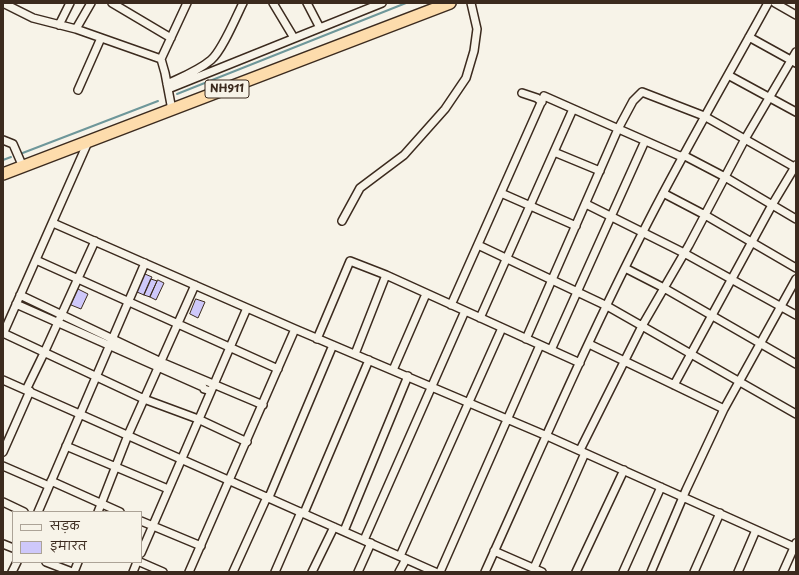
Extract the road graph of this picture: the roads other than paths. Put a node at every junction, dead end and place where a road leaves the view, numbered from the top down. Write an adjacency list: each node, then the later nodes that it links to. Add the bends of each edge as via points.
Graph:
1 (3, 3): 15 (street, via 33,18)
2 (70, 3): 15 (street)
3 (91, 3): 17 (street)
4 (112, 3): 20 (street)
5 (186, 3): 20 (street)
6 (243, 3): 26 (street, via 224,42 212,59)
7 (273, 3): 21 (street)
8 (307, 3): 16 (street)
9 (382, 3): 16 (street)
10 (450, 3): 32 (highway, NH911)
11 (471, 3): 55 (street, via 477,29 466,78 445,109 404,155 360,188)
12 (768, 3): 18 (street)
13 (775, 3): 14 (street)
14 (796, 15)
15 (59, 25): 17 (street)
16 (320, 28): 21 (street)
17 (76, 30): 19 (street)
18 (749, 37): 24 (street); 25 (street)
19 (101, 38): 23 (street); 27 (street)
20 (170, 38): 23 (street)
21 (294, 38): 26 (street)
22 (796, 52): 24 (street)
23 (160, 59): 26 (street)
24 (794, 62): 29 (street)
25 (728, 75): 29 (street); 34 (street)
26 (168, 87): 32 (street)
27 (78, 90)
28 (522, 93): 30 (street)
29 (770, 98): 33 (street); 37 (street)
30 (542, 102): 31 (street, via 544,96); 47 (street)
31 (573, 109): 35 (street); 40 (street)
32 (172, 110): 39 (highway, NH911)
33 (796, 112)
34 (704, 116): 35 (street, via 642,92 633,101); 37 (street); 41 (street)
35 (618, 129): 38 (street); 44 (street)
36 (3, 140): 42 (street, via 13,144)
37 (746, 140): 43 (street); 46 (street)
38 (645, 141): 41 (street); 53 (street)
39 (88, 142): 42 (highway, NH911); 56 (street)
40 (554, 152): 44 (street); 51 (street)
41 (683, 156): 46 (street); 48 (street)
42 (23, 167): 45 (highway, NH911)
43 (796, 167): 50 (street)
44 (600, 171): 49 (street)
45 (3, 174)
46 (725, 177): 50 (street); 52 (street)
47 (501, 193): 51 (street); 61 (street)
48 (663, 193): 52 (street); 58 (street)
49 (586, 204): 53 (street); 57 (street)
50 (772, 205): 54 (street); 60 (street)
51 (530, 206): 57 (street); 63 (street)
52 (705, 215): 60 (street); 62 (street)
53 (612, 217): 58 (street); 75 (street)
54 (796, 219)
55 (342, 221)
56 (52, 223): 59 (street); 64 (street)
57 (576, 226): 72 (street)
58 (643, 232): 62 (street); 66 (street)
59 (95, 242): 65 (street); 70 (street)
60 (752, 242): 67 (street); 71 (street)
61 (478, 245): 63 (street); 80 (street)
62 (684, 253): 71 (street); 74 (street)
63 (506, 259): 72 (street); 88 (street)
64 (36, 260): 70 (street); 77 (street)
65 (145, 263): 73 (street); 78 (street)
66 (625, 268): 74 (street); 81 (street)
67 (796, 268)
68 (386, 275): 76 (street); 96 (street, via 350,261); 106 (street)
69 (796, 278): 82 (street)
70 (78, 279): 78 (street); 86 (street)
71 (731, 279): 82 (street); 87 (street)
72 (552, 280): 75 (street); 95 (street)
73 (195, 285): 83 (street); 90 (street)
74 (664, 288): 87 (street); 91 (street)
75 (577, 293): 81 (street); 103 (street)
76 (426, 294): 80 (street); 113 (street)
77 (20, 295): 79 (street); 86 (street)
78 (128, 301): 90 (street); 97 (street)
79 (16, 304): 89 (street); 94 (street)
80 (452, 305): 84 (street)
81 (607, 306): 91 (street); 98 (street)
82 (781, 306): 85 (street); 99 (street)
83 (247, 308): 93 (street); 102 (street)
84 (465, 311): 88 (street); 119 (street)
85 (796, 315)
86 (61, 316): 89 (street); 97 (street)
87 (711, 316): 99 (street); 104 (street)
88 (480, 318): 92 (street)
89 (58, 323): 97 (street); 105 (street)
90 (178, 324): 102 (street); 111 (street)
91 (642, 326): 104 (street); 108 (street)
92 (502, 328): 95 (street); 123 (street)
93 (295, 329): 96 (street); 112 (street)
94 (3, 334): 105 (street)
95 (526, 338): 101 (street)
96 (318, 339): 100 (street)
97 (110, 342): 111 (street); 115 (street)
98 (589, 344): 108 (street); 109 (street)
99 (760, 344): 110 (street); 117 (street)
100 (333, 345): 106 (street); 144 (street)
101 (540, 345): 103 (street); 128 (street)
102 (230, 348): 112 (street); 120 (street)
103 (551, 350): 109 (street)
104 (690, 353): 117 (street); 118 (street)
105 (44, 354): 115 (street); 121 (street)
106 (355, 354): 107 (street)
107 (369, 360): 113 (street); 152 (street)
108 (625, 361): 118 (street); 135 (street)
109 (580, 363): 131 (street)
110 (796, 364)
111 (159, 365): 120 (street); 122 (street)
112 (278, 369): 124 (street)
113 (393, 370): 114 (street)
114 (408, 376): 119 (street); 158 (street)
115 (95, 377): 122 (street); 126 (street)
116 (3, 380): 121 (street)
117 (739, 381): 125 (street); 127 (street)
118 (674, 385): 125 (street)
119 (432, 386): 123 (street); 159 (street)
120 (212, 388): 124 (street); 129 (street)
121 (28, 391): 126 (street); 134 (street)
122 (144, 399): 129 (street); 130 (street)
123 (468, 402): 128 (street); 164 (street)
124 (263, 405): 132 (street)
125 (724, 409): 145 (street)
126 (80, 413): 130 (street); 133 (street)
127 (796, 414)
128 (507, 419): 131 (street); 182 (street)
129 (198, 420): 132 (street); 136 (street)
130 (128, 435): 136 (street); 138 (street)
131 (547, 436): 135 (street); 163 (street)
132 (247, 442): 140 (street)
133 (66, 446): 138 (street); 141 (street)
134 (3, 452)
135 (583, 452): 139 (street); 170 (street)
136 (182, 458): 140 (street); 143 (street)
137 (3, 466): 141 (street)
138 (116, 468): 143 (street); 147 (street)
139 (624, 470): 142 (street); 185 (street)
140 (230, 480): 144 (street); 161 (street)
141 (50, 483): 147 (street); 149 (street)
142 (661, 487): 145 (street); 186 (street)
143 (168, 489): 155 (street)
144 (268, 497): 152 (street); 176 (street)
145 (683, 497): 153 (street); 187 (street)
146 (3, 502): 148 (street)
147 (101, 504): 150 (street); 151 (street)
148 (22, 511)
149 (38, 511)
150 (98, 511)
151 (118, 511)
152 (303, 513): 156 (street); 177 (street)
153 (720, 514): 157 (street); 188 (street)
154 (142, 521): 155 (street)
155 (153, 526): 161 (street); 162 (street)
156 (334, 527): 158 (street); 178 (street)
157 (756, 530): 160 (street); 189 (street)
158 (344, 531): 159 (street)
159 (368, 542): 164 (street); 179 (street)
160 (795, 545): 190 (street)
161 (201, 546): 175 (street)
162 (142, 551)
163 (494, 551): 170 (street); 183 (street)
164 (403, 558): 180 (street); 181 (street)
165 (16, 563): 171 (street)
166 (49, 563): 172 (street)
167 (78, 563): 172 (street)
168 (138, 563): 173 (street)
169 (140, 563): 174 (street)
170 (534, 568): 184 (street)
171 (12, 572)
172 (73, 572)
173 (133, 572)
174 (162, 572)
175 (190, 572)
176 (233, 572)
177 (275, 572)
178 (312, 572)
179 (358, 572)
180 (399, 572)
181 (435, 572)
182 (440, 572)
183 (485, 572)
184 (542, 572)
185 (576, 572)
186 (623, 572)
187 (651, 572)
188 (694, 572)
189 (738, 572)
190 (784, 572)

